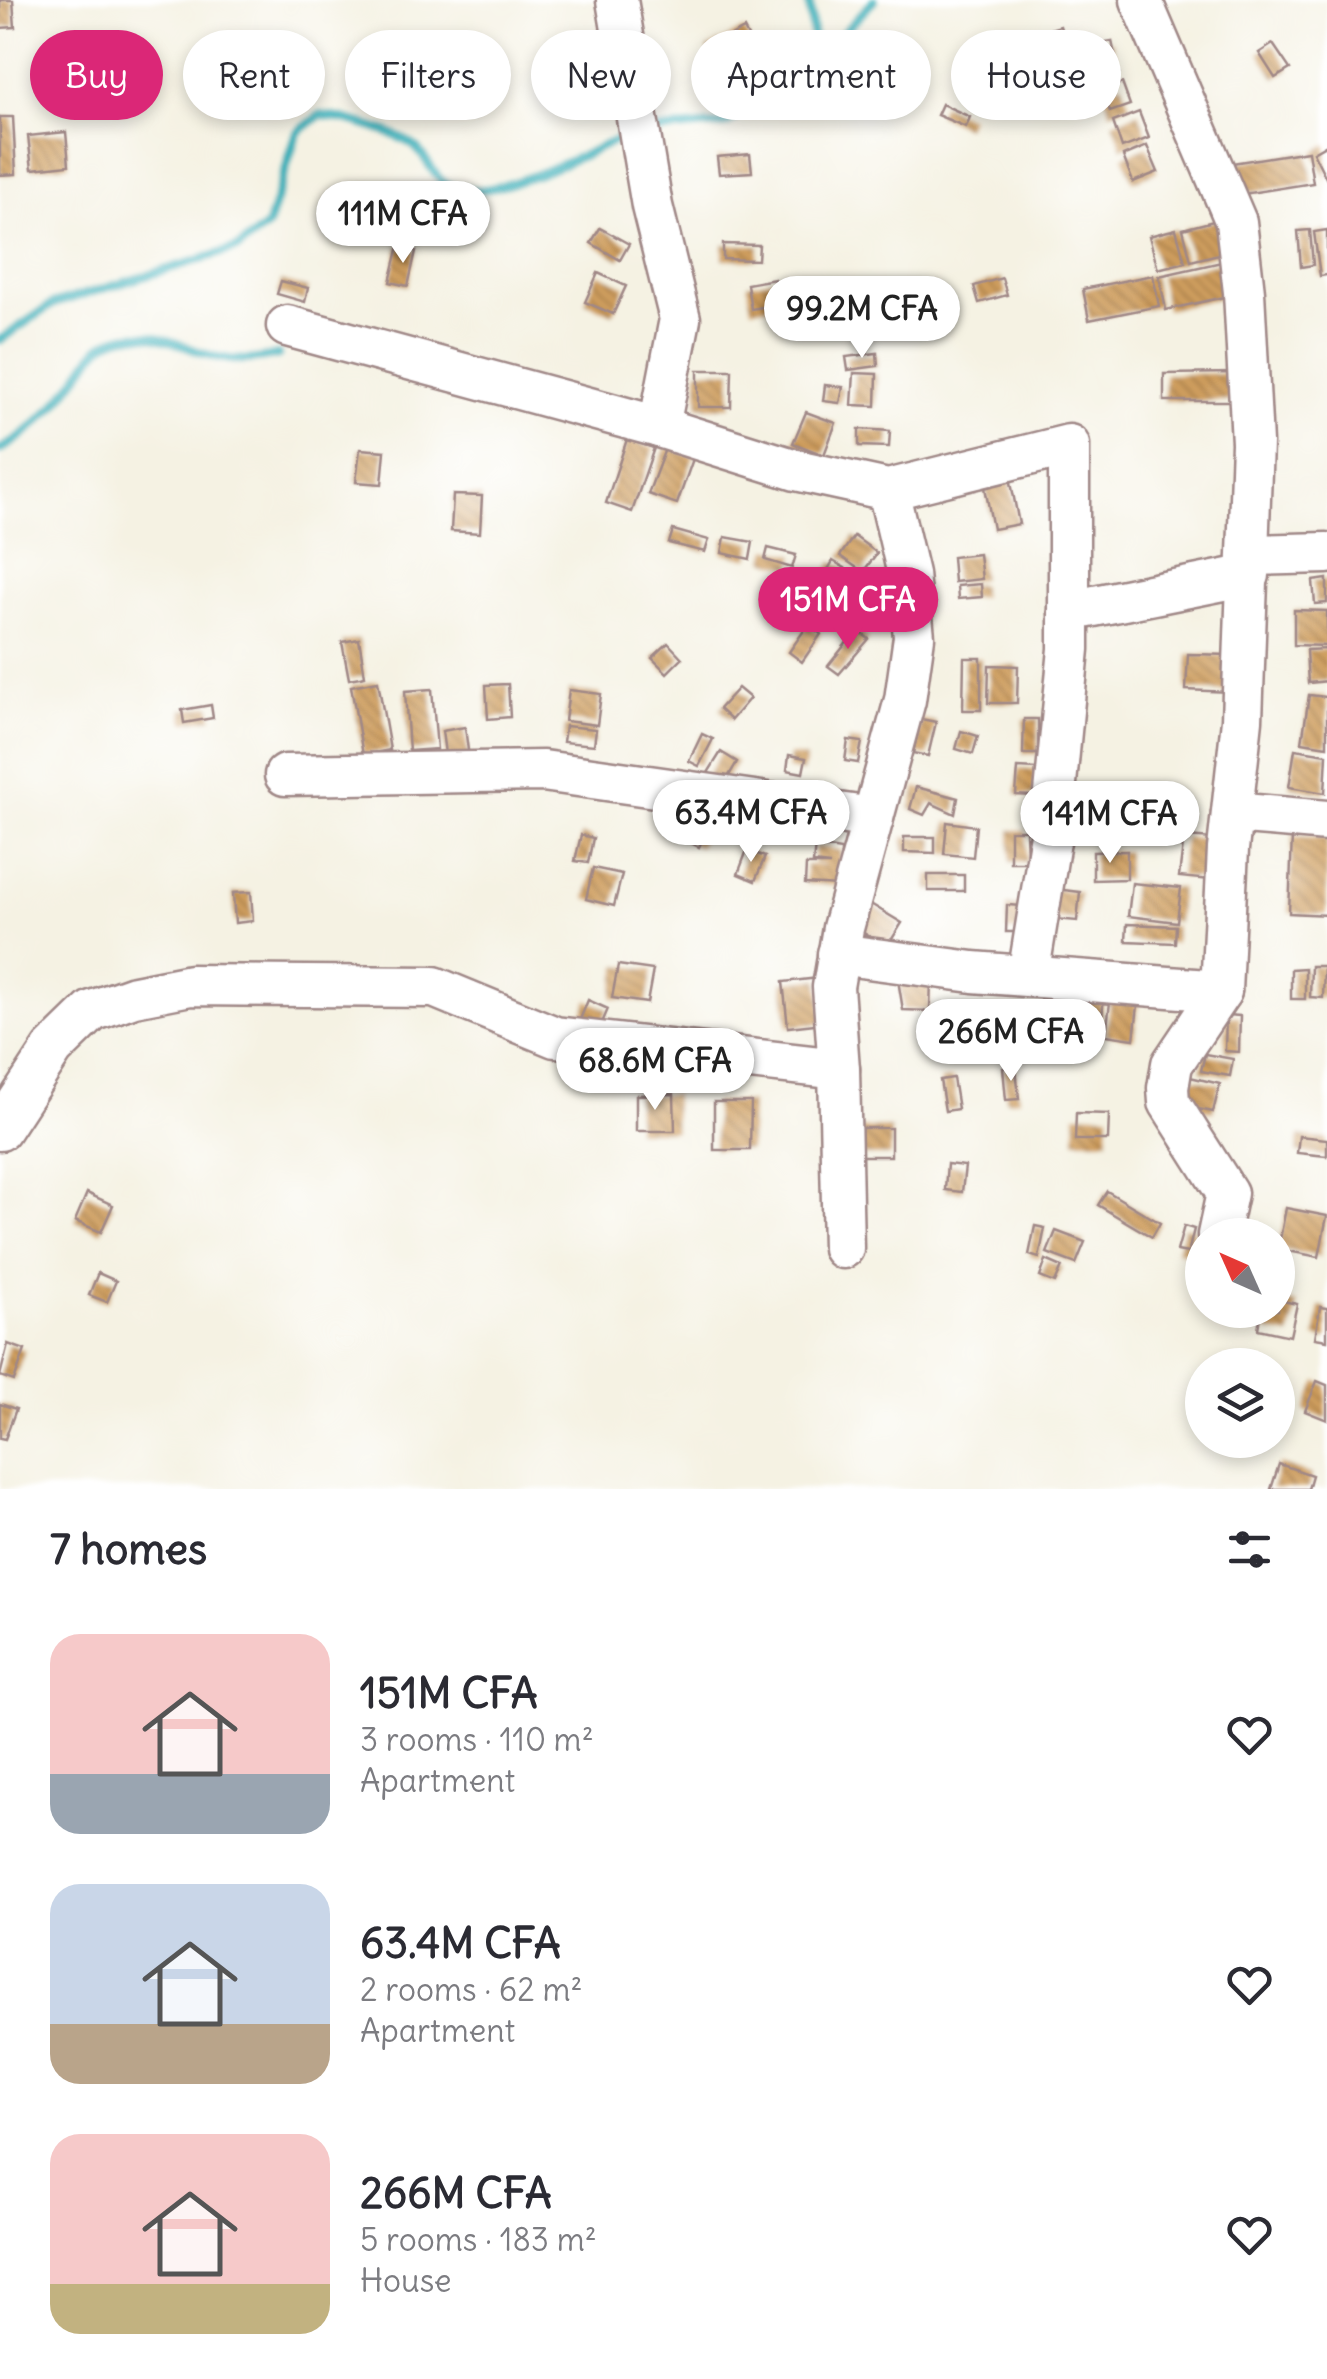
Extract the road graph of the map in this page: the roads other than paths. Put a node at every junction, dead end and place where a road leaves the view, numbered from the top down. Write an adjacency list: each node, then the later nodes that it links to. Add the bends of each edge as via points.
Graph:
1 (617, 0): 4 (street, via 652,206 680,319)
2 (1140, 0): 7 (street, via 1236,222 1252,443)
3 (287, 326): 4 (street)
4 (659, 426): 5 (street, via 796,470)
5 (888, 490): 8 (street, via 1068,445); 11 (street, via 908,574 914,638)
6 (1327, 553): 7 (street)
7 (1249, 565): 8 (street); 10 (street)
8 (1069, 611): 14 (street, via 1050,836)
9 (286, 776): 11 (street, via 543,771)
10 (1232, 813): 12 (street); 15 (street)
11 (874, 818): 13 (street)
12 (1327, 821)
13 (838, 954): 14 (street); 16 (street, via 833,987)
14 (1028, 976): 15 (street)
15 (1221, 991): 18 (street, via 1172,1064 1168,1088 1169,1102 1228,1193)
16 (839, 1070): 17 (street, via 555,1038 434,988 190,985 92,1011 53,1049); 19 (street)
17 (0, 1130)
18 (1222, 1218)
19 (843, 1248)

